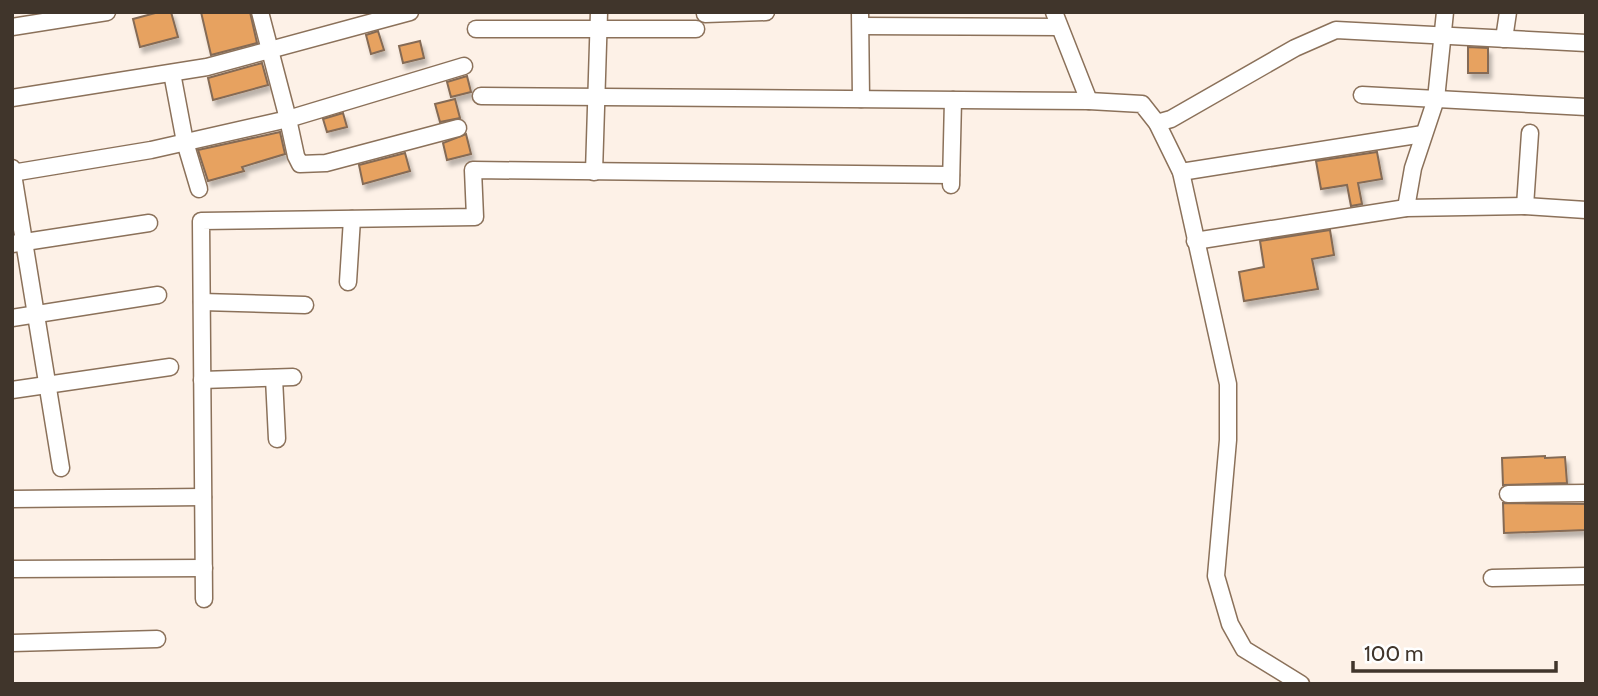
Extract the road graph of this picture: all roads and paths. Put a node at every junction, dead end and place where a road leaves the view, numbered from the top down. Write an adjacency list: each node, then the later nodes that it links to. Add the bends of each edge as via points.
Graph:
1 (107, 12): 12 (street)
2 (260, 12): 18 (street)
3 (410, 12): 18 (street)
4 (766, 12): 7 (street)
5 (1445, 12): 15 (street)
6 (1508, 12): 16 (street)
7 (747, 13): 8 (street)
8 (705, 14)
9 (860, 19): 11 (street); 25 (street)
10 (599, 20): 13 (street); 14 (street); 24 (street)
11 (1056, 20): 28 (street)
12 (12, 27)
13 (476, 29)
14 (696, 29)
15 (1441, 35): 16 (street); 26 (street); 31 (street, via 1336,30)
16 (1504, 39): 17 (street)
17 (1586, 43)
18 (270, 51): 20 (street); 30 (street)
19 (464, 66): 30 (street)
20 (172, 73): 23 (street); 35 (street)
21 (1362, 95): 26 (street)
22 (481, 96): 24 (street)
23 (12, 98)
24 (597, 98): 25 (street); 37 (street)
25 (861, 99): 27 (street)
26 (1436, 99): 29 (street); 34 (street)
27 (953, 100): 28 (street); 37 (street, via 951,180)
28 (1089, 101): 31 (street, via 1142,104)
29 (1586, 107)
30 (288, 119): 32 (street, via 296,156 300,164 310,166); 35 (street)
31 (1157, 123): 38 (street)
32 (458, 128)
33 (1530, 133): 40 (street)
34 (1423, 134): 38 (street); 41 (street)
35 (186, 142): 36 (street); 39 (street)
36 (12, 171): 46 (street)
37 (594, 172): 43 (street, via 473,170 475,217)
38 (1181, 172): 45 (street)
39 (199, 189)
40 (1525, 206): 41 (street); 42 (street)
41 (1406, 208): 45 (street)
42 (1586, 210)
43 (352, 219): 47 (street); 49 (street, via 201,221)
44 (149, 223): 46 (street)
45 (1195, 241): 72 (street, via 1228,384 1216,576 1230,624 1244,649)
46 (18, 243): 51 (street)
47 (348, 282)
48 (158, 295): 51 (street)
49 (202, 302): 50 (street); 56 (street)
50 (305, 305)
51 (36, 314): 52 (street); 57 (street)
52 (12, 318)
53 (170, 367): 57 (street)
54 (293, 377): 55 (street)
55 (274, 378): 56 (street); 59 (street)
56 (202, 380): 63 (street)
57 (48, 385): 58 (street); 60 (street)
58 (12, 390)
59 (277, 439)
60 (61, 468)
61 (1508, 494): 62 (street)
62 (1586, 494)
63 (203, 497): 64 (street); 65 (street)
64 (12, 499)
65 (204, 568): 66 (street); 69 (street)
66 (12, 569)
67 (1586, 576): 68 (street)
68 (1492, 578)
69 (204, 599)
70 (157, 639): 71 (street)
71 (12, 643)
72 (1301, 684)

